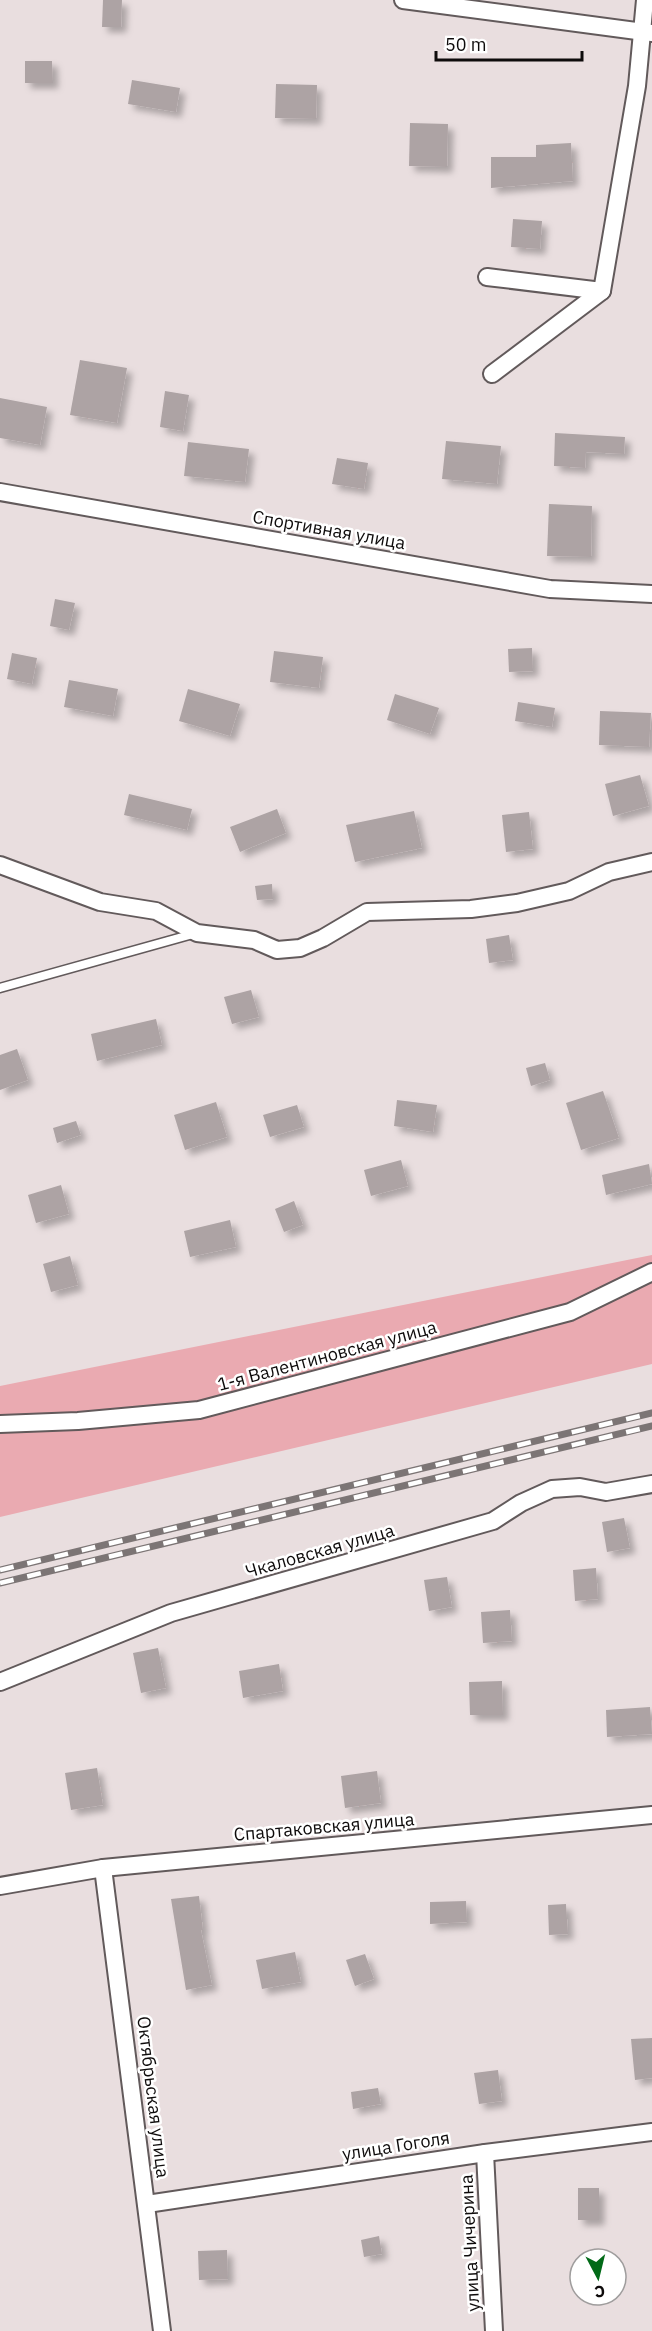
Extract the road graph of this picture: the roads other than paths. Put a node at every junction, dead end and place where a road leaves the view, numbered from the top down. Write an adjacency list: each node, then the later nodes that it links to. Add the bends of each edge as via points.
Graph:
1 (403, 0): 3 (street)
2 (645, 0): 3 (street)
3 (647, 33): 5 (street)
4 (487, 277): 5 (street)
5 (602, 291): 6 (street)
6 (492, 374)
7 (0, 492): 8 (street, Спортивная улица, via 550,589)
8 (652, 594)
9 (652, 862): 11 (street, via 609,872 569,891 517,903 471,909 367,912 300,948 277,950 254,940)
10 (0, 865): 11 (street, via 100,902 156,911)
11 (197, 933): 12 (lane)
12 (0, 988)
13 (652, 1272): 14 (street, 1-я Валентиновская улица, via 570,1312 199,1410)
14 (0, 1424)
15 (652, 1484): 16 (street, Чкаловская улица, via 606,1492 580,1487 552,1489 493,1521 171,1613)
16 (0, 1682)
17 (652, 1815): 18 (street, Спартаковская улица)
18 (103, 1868): 19 (street, Спартаковская улица); 22 (street, Октябрьская улица)
19 (0, 1886)
20 (652, 2133): 21 (street, улица Гоголя)
21 (485, 2153): 22 (street, улица Гоголя); 24 (street, улица Чичерина)
22 (147, 2204): 23 (street, Октябрьская улица)
23 (162, 2331)
24 (494, 2331)

